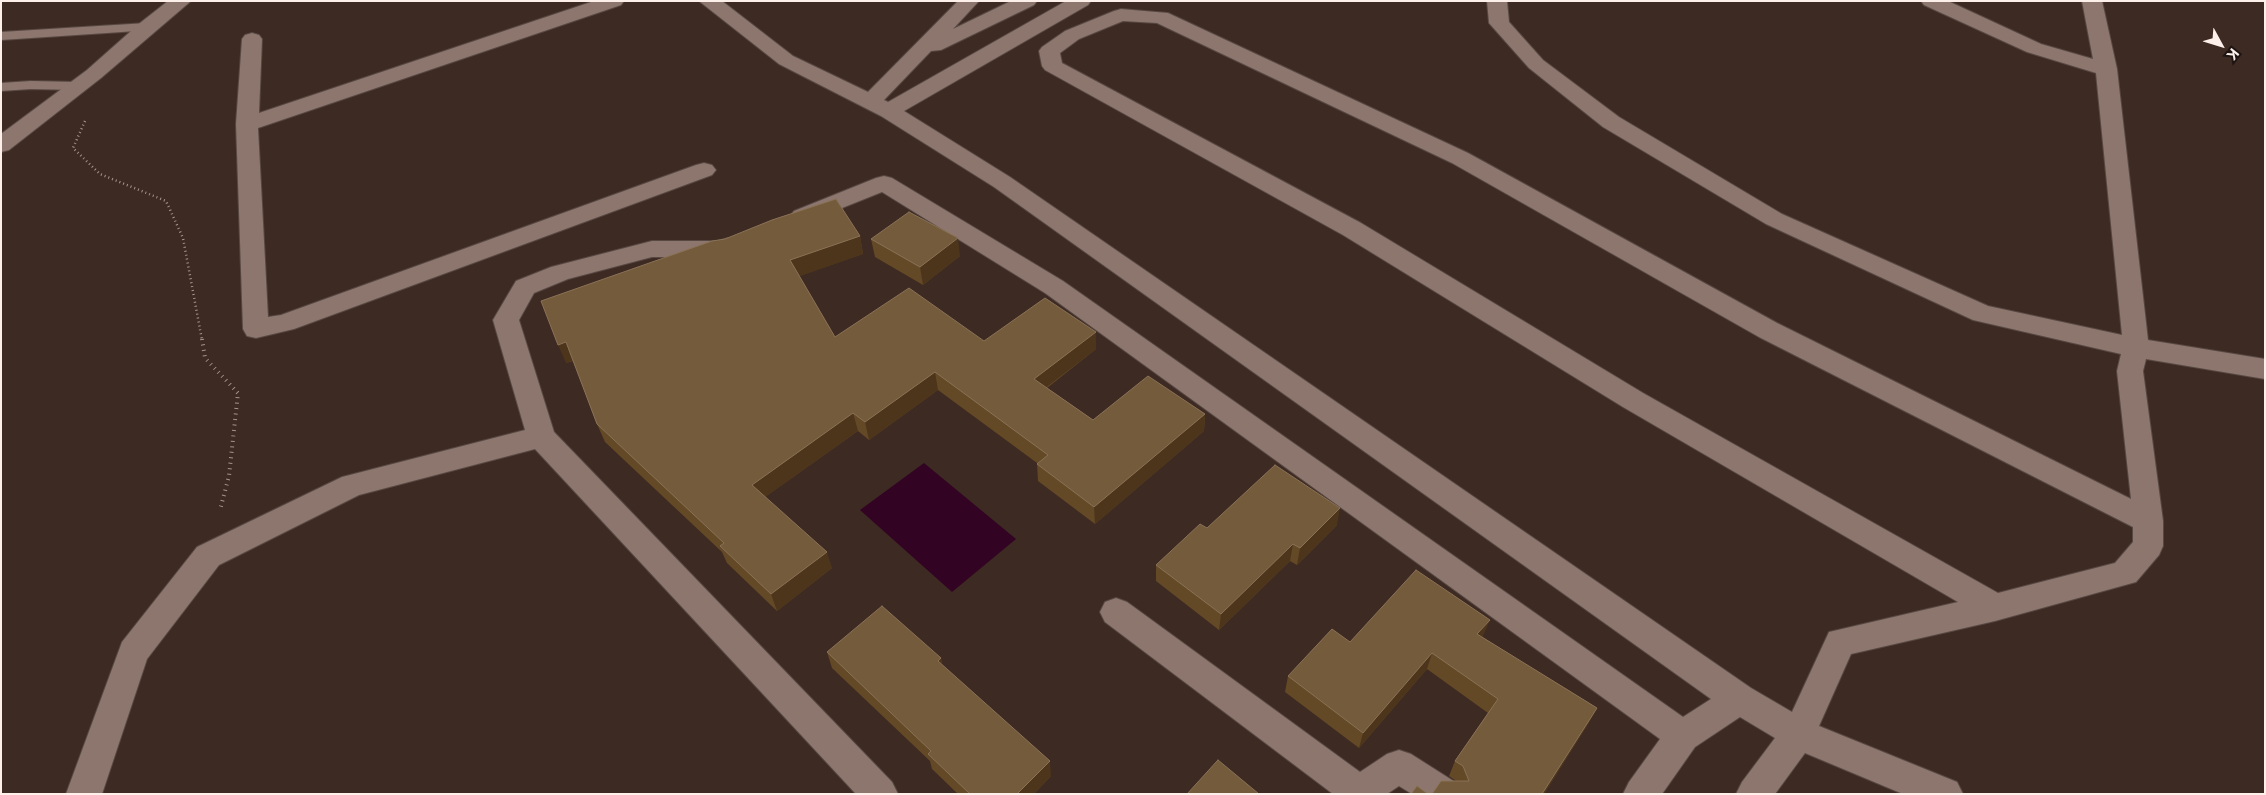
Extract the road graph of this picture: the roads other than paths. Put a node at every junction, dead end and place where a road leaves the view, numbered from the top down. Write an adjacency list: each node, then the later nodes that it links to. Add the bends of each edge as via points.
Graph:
1 (181, 1): 10 (street)
2 (614, 1): 18 (street)
3 (709, 1): 17 (street, via 786,60)
4 (969, 1): 13 (street)
5 (1027, 1): 13 (street)
6 (1080, 1): 17 (street)
7 (1497, 1): 23 (street, via 1499,23 1536,64 1611,122 1774,218 1982,314)
8 (1931, 1): 14 (street, via 2034,48)
9 (2092, 1): 14 (street)
10 (146, 27): 11 (lane); 15 (street)
11 (1, 36)
12 (252, 39): 18 (street)
13 (916, 55): 17 (street)
14 (2106, 69): 23 (street)
15 (86, 80): 16 (lane); 19 (street)
16 (1, 87)
17 (879, 106): 29 (street, via 1002,182)
18 (247, 124): 20 (street, via 256,329 285,323)
19 (1, 145)
20 (704, 170)
21 (784, 224): 31 (street, via 884,184 1054,287)
22 (748, 238): 25 (street, via 721,249 652,249 560,273 526,287 506,320)
23 (2136, 348): 24 (street); 26 (street, via 2130,370)
24 (2265, 369)
25 (541, 437): 32 (street, via 352,485 208,556 132,652); 33 (street)
26 (2148, 521): 27 (street, via 2148,546 2125,573); 27 (street, via 1768,330 1460,158 1161,17 1121,14 1072,35 1048,51 1052,66 1352,230 1633,400)
27 (1995, 607): 30 (street, via 1840,642)
28 (1116, 612): 34 (street, via 1358,792 1400,766)
29 (1739, 698): 30 (street); 31 (street)
30 (1799, 734): 36 (street); 37 (street)
31 (1683, 736): 35 (street)
32 (84, 794)
33 (880, 794)
34 (1443, 794)
35 (1641, 794)
36 (1754, 794)
37 (1945, 794)

